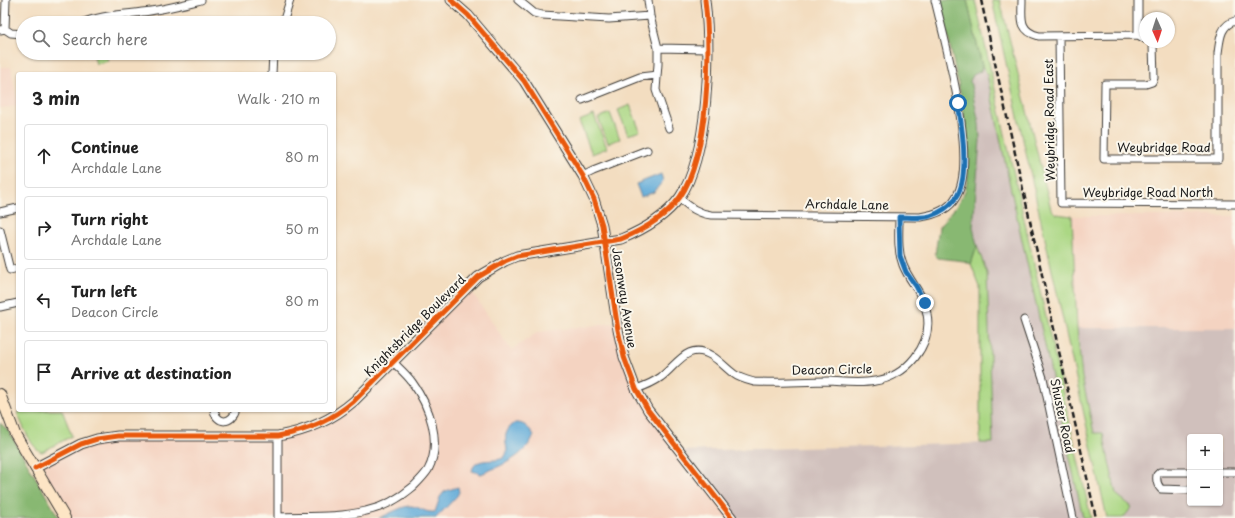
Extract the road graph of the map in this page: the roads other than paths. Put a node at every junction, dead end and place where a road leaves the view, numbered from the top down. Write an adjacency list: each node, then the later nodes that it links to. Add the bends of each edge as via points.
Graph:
1 (6, 0): 15 (street)
2 (201, 0): 11 (street, via 141,13)
3 (290, 0): 12 (street)
4 (451, 0): 28 (street, Jasonway Avenue, via 468,15 524,81)
5 (518, 0): 13 (street, via 534,13 542,15 609,19)
6 (648, 0): 13 (street)
7 (705, 0): 21 (street, Knightsbridge Boulevard)
8 (935, 0): 34 (street, Archdale Lane, via 962,126 962,183 956,198 943,210 929,216)
9 (1022, 0): 18 (street, via 1022,22 1025,29 1038,36)
10 (1138, 0): 17 (street)
11 (102, 16)
12 (285, 16)
13 (650, 16): 19 (street)
14 (1235, 21): 20 (street, Weybridge Road, via 1224,28 1218,53 1218,159 1104,159 1105,84 1152,82)
15 (3, 30): 16 (street)
16 (16, 33)
17 (1138, 35): 18 (street)
18 (1059, 36): 30 (street, Weybridge Road East)
19 (658, 48): 21 (street); 24 (street)
20 (1154, 48)
21 (708, 49): 29 (street, Knightsbridge Boulevard, via 700,137 693,169)
22 (273, 60): 23 (street)
23 (272, 72)
24 (657, 75): 25 (street, via 640,78); 26 (street, via 656,90)
25 (582, 100)
26 (670, 128)
27 (647, 150): 28 (street)
28 (583, 176): 36 (street, Jasonway Avenue, via 599,212)
29 (679, 198): 34 (street, Archdale Lane, via 693,210 711,215); 36 (street, Knightsbridge Boulevard, via 663,216 645,228 621,239)
30 (1062, 203): 31 (street, Weybridge Road North)
31 (1235, 204)
32 (16, 208): 33 (street)
33 (0, 212)
34 (899, 217): 42 (street, Deacon Circle, via 900,256 906,272 925,303 928,329 920,352 896,373 875,382 754,382 735,375 705,352 694,351 685,354 661,377)
35 (0, 230): 37 (street, via 10,270)
36 (605, 242): 41 (street, Knightsbridge Boulevard, via 532,253 505,261 478,277); 42 (street, Jasonway Avenue, via 618,330 624,357)
37 (16, 268)
38 (16, 303): 39 (street)
39 (0, 307)
40 (1024, 320): 55 (street, Shuster Road, via 1043,378)
41 (393, 362): 46 (street, Knightsbridge Boulevard, via 342,412 319,425); 52 (street, via 412,382 428,410 433,427 433,455 424,476 396,500 381,507 350,514)
42 (636, 389): 54 (street, Jasonway Avenue, via 648,410)
43 (0, 394): 47 (main road, via 15,434)
44 (214, 412): 45 (street, via 219,420 224,421 230,420)
45 (235, 412)
46 (278, 436): 47 (street, Knightsbridge Boulevard, via 105,437 81,444); 52 (street)
47 (35, 468): 53 (main road)
48 (1187, 472): 51 (street, via 1160,472 1156,479 1161,489)
49 (1223, 472): 50 (street)
50 (1235, 472)
51 (1187, 490)
52 (278, 517)
53 (65, 518)
54 (732, 518)
55 (1073, 518)

